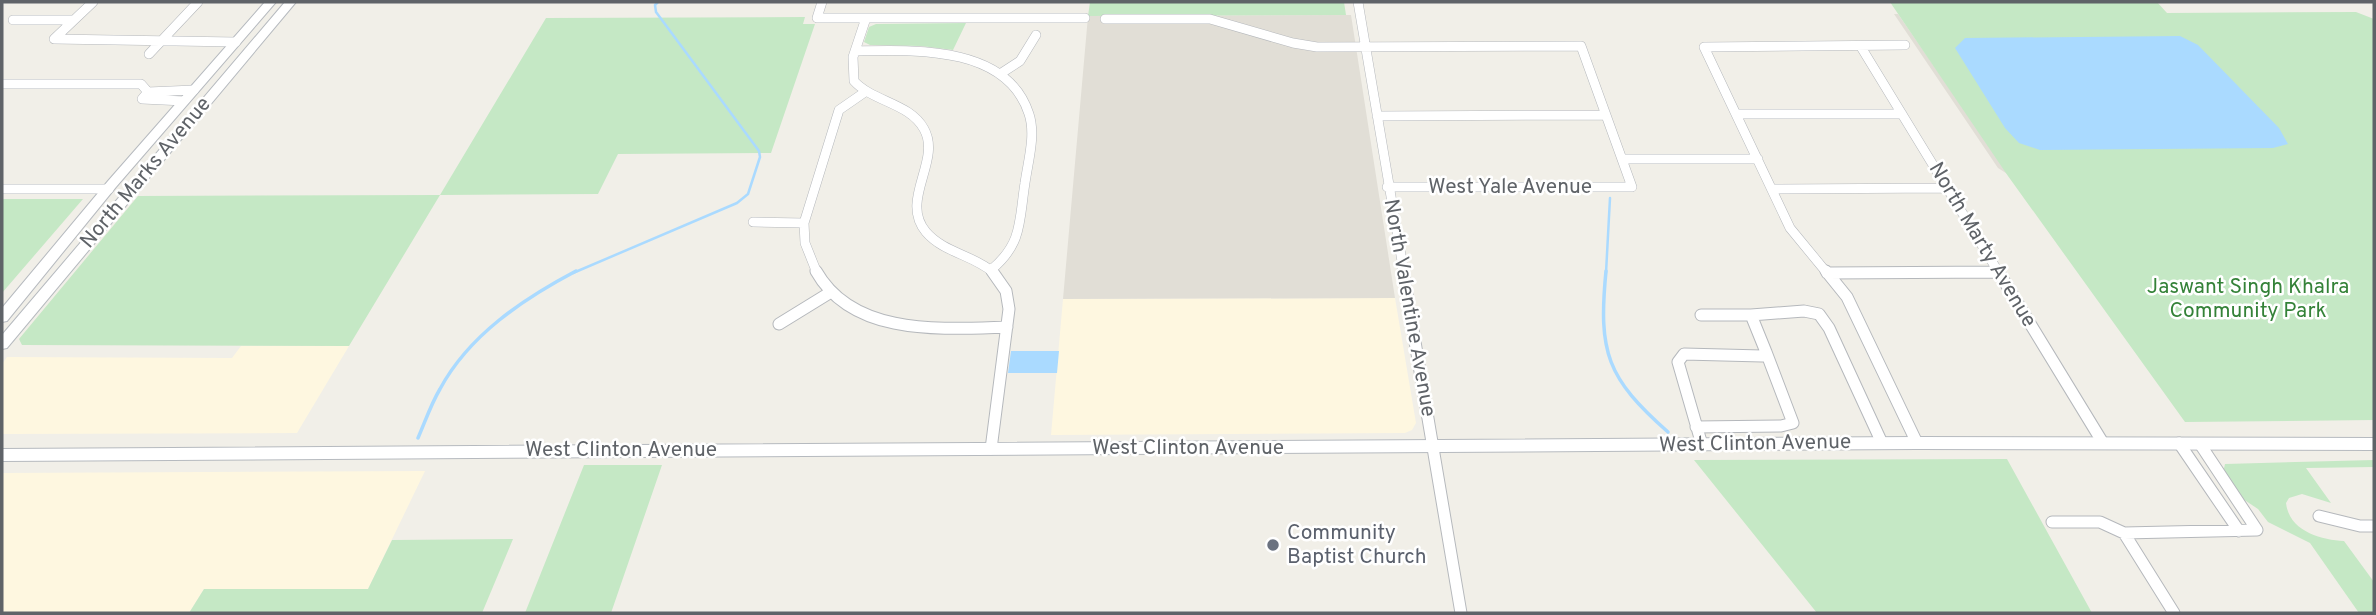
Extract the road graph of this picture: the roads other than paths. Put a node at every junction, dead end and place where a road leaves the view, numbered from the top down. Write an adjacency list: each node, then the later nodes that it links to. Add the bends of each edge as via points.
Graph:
1 (93, 2): 13 (street)
2 (198, 2): 15 (street)
3 (271, 2): 9 (main road, North Marks Avenue)
4 (291, 2): 10 (main road, North Marks Avenue)
5 (822, 2): 7 (street, via 817,18)
6 (1358, 2): 18 (street, North Valentine Avenue)
7 (866, 18): 8 (street); 20 (street)
8 (1085, 18)
9 (255, 19): 10 (main road); 16 (main road, North Marks Avenue)
10 (276, 19): 52 (main road, North Marks Avenue)
11 (1105, 19): 18 (street, via 1210,19 1293,43)
12 (13, 20): 13 (street)
13 (74, 20): 15 (street, via 54,39)
14 (1036, 35): 22 (street, via 1020,61)
15 (161, 41): 16 (street); 21 (street)
16 (236, 42): 25 (main road, North Marks Avenue)
17 (1905, 45): 19 (street)
18 (1366, 47): 32 (street, via 1581,46); 33 (street, North Valentine Avenue)
19 (1861, 47): 30 (street, via 1704,47); 31 (street, North Marty Avenue)
20 (856, 51): 22 (street, via 936,52); 27 (street, via 851,73)
21 (149, 54)
22 (1000, 74): 43 (street, via 1026,103 1031,134 1019,235 1009,255)
23 (2, 84): 26 (street, via 141,84)
24 (167, 90): 25 (street); 26 (street); 28 (street)
25 (194, 90): 29 (main road, North Marks Avenue)
26 (148, 92): 28 (street, via 142,99)
27 (865, 92): 42 (street, via 839,110); 43 (street, via 912,115 925,128 928,150 916,205 923,229 937,242)
28 (158, 101): 29 (street)
29 (184, 102): 39 (main road, North Marks Avenue)
30 (1737, 114): 31 (street); 35 (street)
31 (1902, 114): 37 (street, North Marty Avenue)
32 (1605, 115): 33 (street); 34 (street)
33 (1377, 116): 36 (street, North Valentine Avenue)
34 (1623, 159): 35 (street); 36 (street, West Yale Avenue, via 1632,187)
35 (1758, 159): 40 (street)
36 (1387, 187): 62 (street, North Valentine Avenue)
37 (1948, 188): 40 (street); 44 (street, North Marty Avenue)
38 (2, 189): 39 (street)
39 (108, 189): 49 (main road, North Marks Avenue)
40 (1772, 189): 45 (street, via 1790,228)
41 (753, 222): 42 (street)
42 (804, 223): 46 (street, via 806,254)
43 (992, 269): 51 (street, via 1009,298)
44 (1999, 272): 45 (street); 57 (street, North Marty Avenue)
45 (1827, 273): 56 (street, via 1847,297)
46 (831, 292): 50 (street); 51 (street, via 866,314 900,324)
47 (1701, 315): 48 (street)
48 (1751, 315): 53 (street); 55 (street, via 1819,314)
49 (2, 317)
50 (779, 324)
51 (1007, 327): 63 (street)
52 (2, 344)
53 (1766, 352): 54 (street, via 1762,356 1684,354 1678,362); 54 (street, via 1793,423)
54 (1696, 427): 61 (street)
55 (1882, 443): 56 (main road, West Clinton Avenue); 61 (main road, West Clinton Avenue)
56 (1917, 443): 57 (main road, West Clinton Avenue)
57 (2103, 443): 58 (main road, West Clinton Avenue)
58 (2179, 443): 59 (main road, West Clinton Avenue); 68 (street)
59 (2200, 444): 60 (main road, West Clinton Avenue); 68 (street, via 2258,530)
60 (2374, 444)
61 (1702, 445): 62 (main road, West Clinton Avenue)
62 (1433, 448): 63 (main road, West Clinton Avenue); 70 (street, North Valentine Avenue)
63 (991, 449): 64 (main road, West Clinton Avenue)
64 (2, 455)
65 (2319, 516): 67 (street)
66 (2052, 522): 69 (street, via 2100,522)
67 (2374, 526)
68 (2239, 531): 69 (street)
69 (2124, 533): 71 (street)
70 (1461, 613)
71 (2174, 613)

